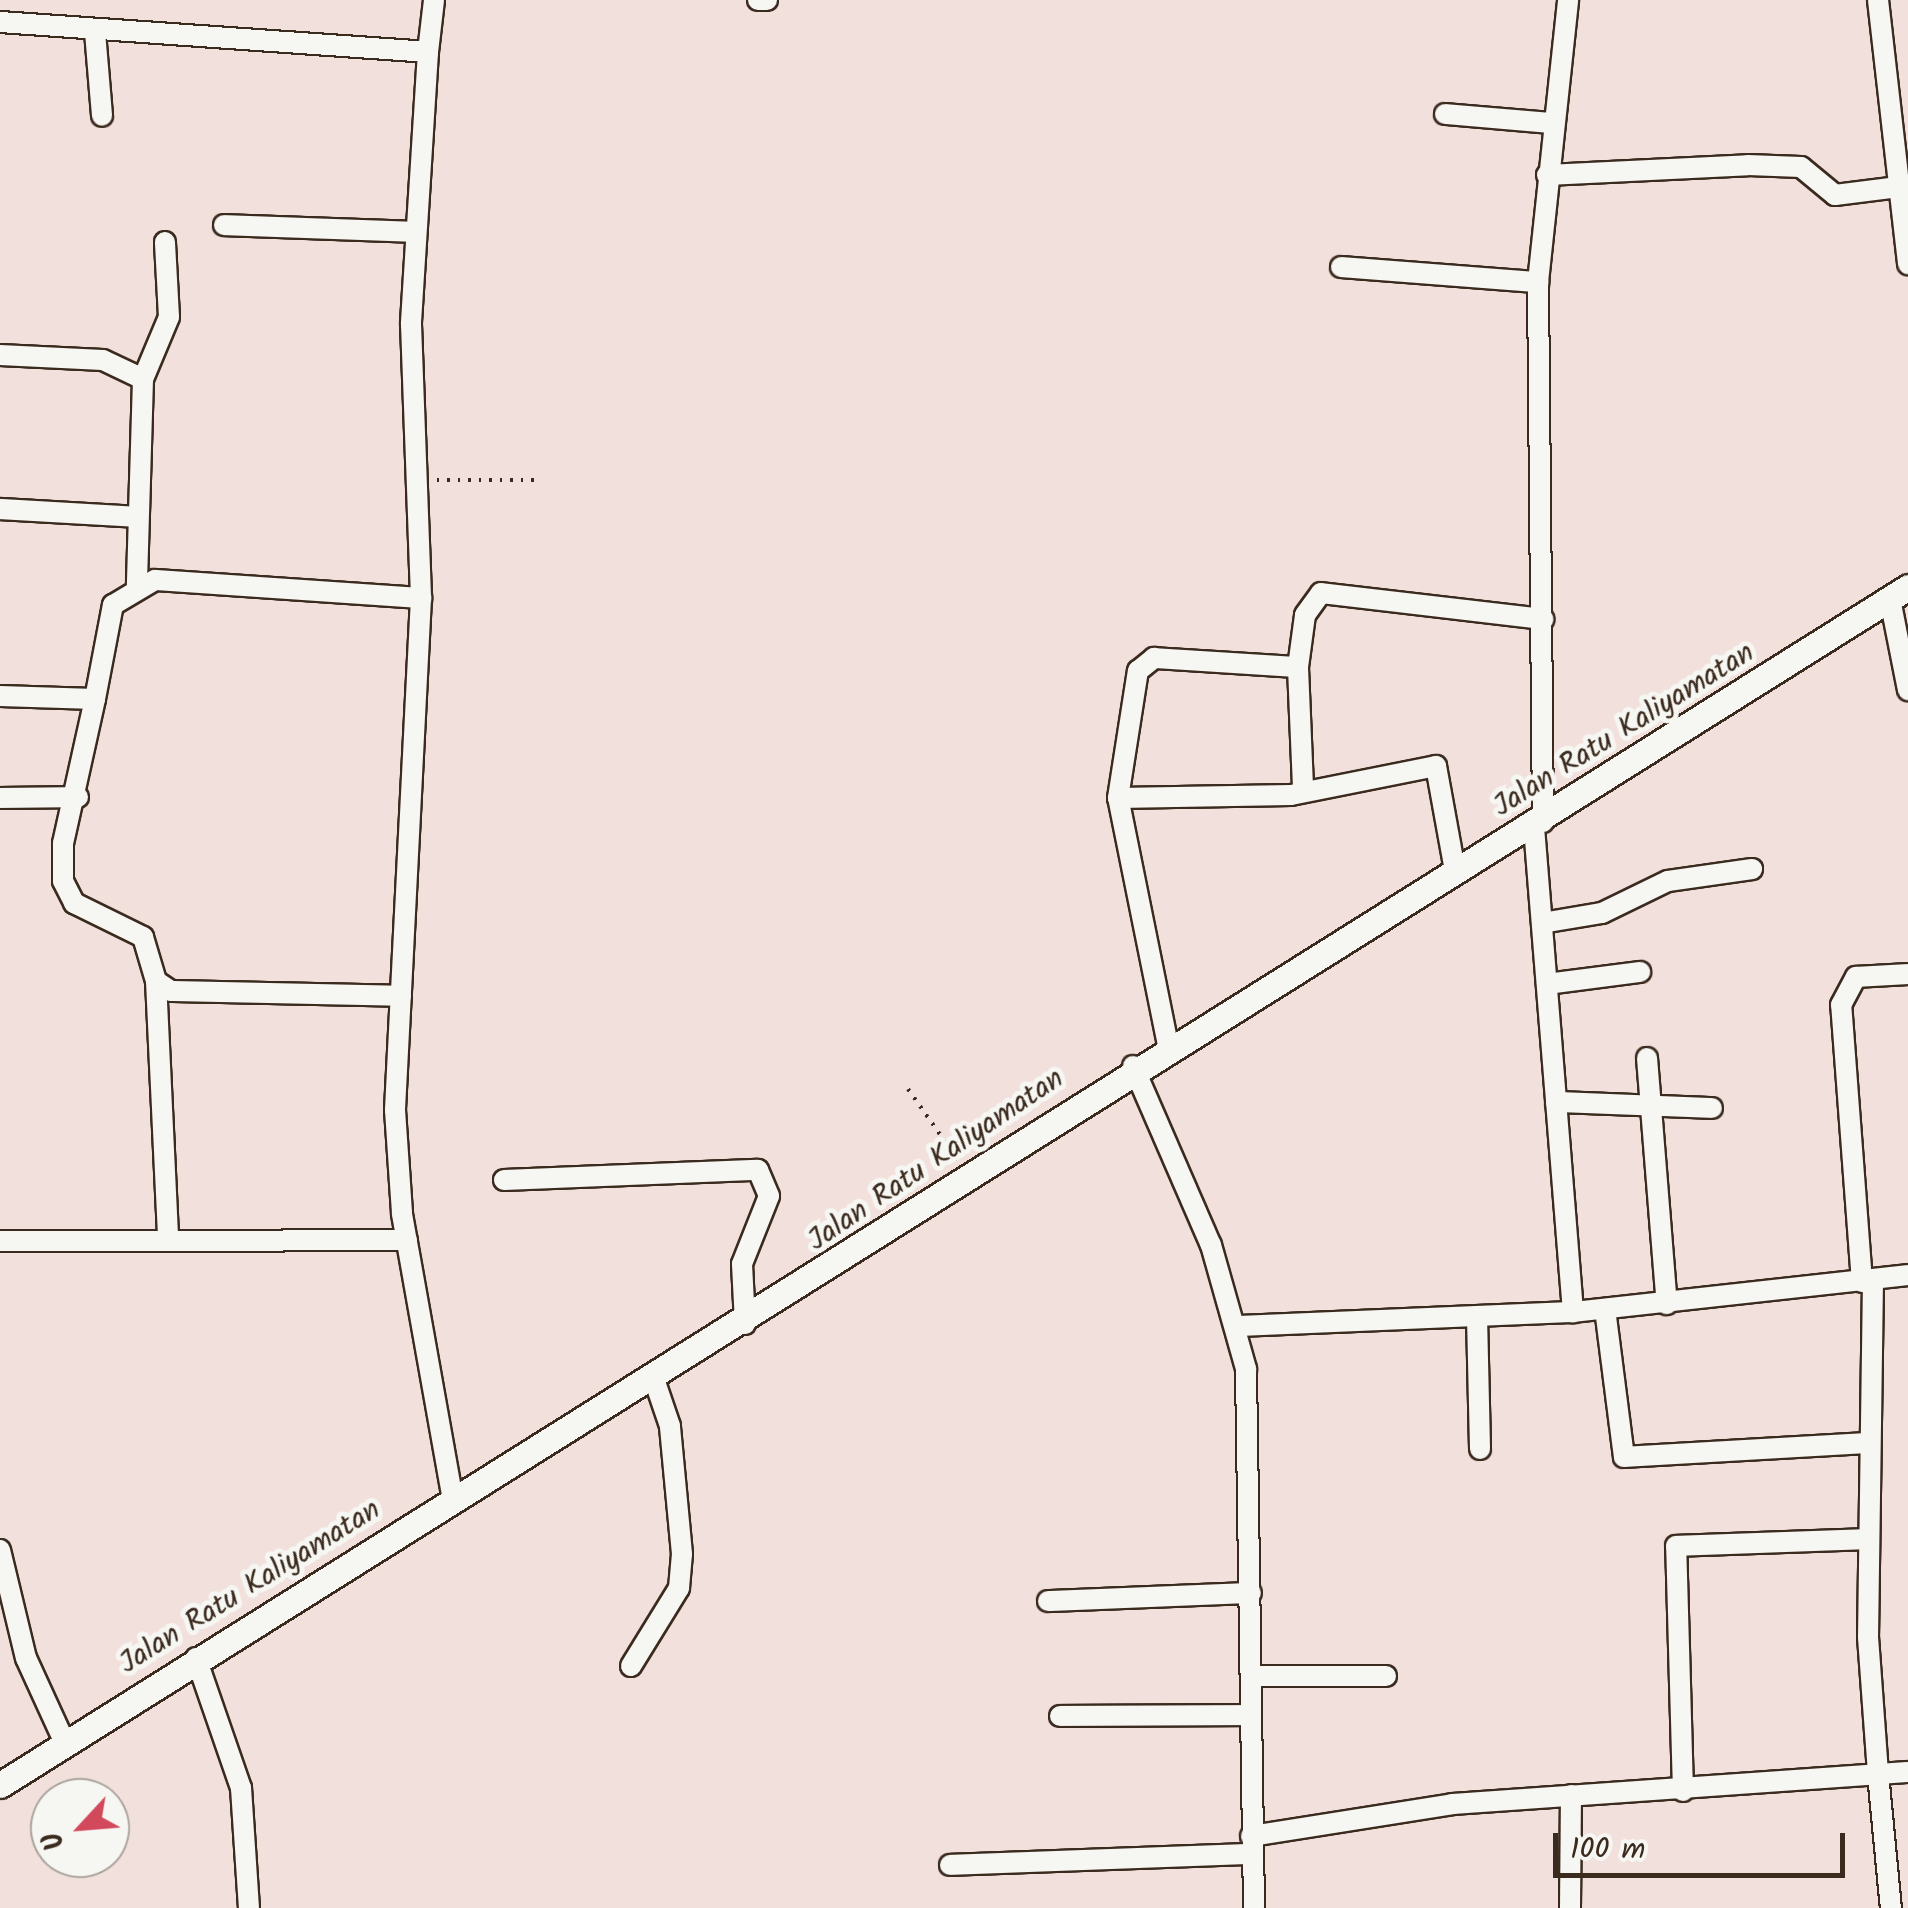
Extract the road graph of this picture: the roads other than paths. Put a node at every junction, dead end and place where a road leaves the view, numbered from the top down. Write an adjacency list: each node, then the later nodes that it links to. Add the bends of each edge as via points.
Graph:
1 (434, 0): 8 (street)
2 (758, 0): 3 (street)
3 (767, 0)
4 (1568, 0): 11 (street)
5 (1878, 0): 13 (street)
6 (0, 22): 7 (street)
7 (95, 32): 8 (street, via 386,42); 10 (street)
8 (428, 52): 15 (street)
9 (1445, 114): 11 (street)
10 (102, 116)
11 (1550, 123): 12 (street)
12 (1546, 175): 13 (street, via 1748,164 1812,171 1835,195); 19 (street)
13 (1901, 186): 17 (street)
14 (224, 224): 15 (street)
15 (415, 232): 26 (street)
16 (165, 242): 21 (street, via 169,317)
17 (1908, 264)
18 (1342, 267): 19 (street)
19 (1538, 282): 27 (street)
20 (0, 355): 21 (street, via 103,360)
21 (143, 379): 23 (street)
22 (0, 508): 23 (street)
23 (138, 516): 24 (street)
24 (137, 585): 26 (street, via 175,579); 31 (street, via 113,605)
25 (1899, 593): 29 (street); 36 (main road, Jalan Ratu Kaliyamatan)
26 (421, 598): 44 (street)
27 (1543, 619): 28 (street, via 1332,590 1311,600); 36 (street)
28 (1298, 667): 32 (street); 35 (street, via 1145,661 1124,727)
29 (1908, 690)
30 (0, 696): 31 (street)
31 (96, 699): 33 (street)
32 (1303, 787): 35 (street, via 1284,796); 38 (street, via 1436,766)
33 (78, 796): 34 (street); 42 (street, via 63,881 74,902 144,936)
34 (0, 798)
35 (1118, 798): 45 (street)
36 (1539, 825): 38 (main road, Jalan Ratu Kaliyamatan); 39 (street)
37 (1752, 869): 39 (street, via 1668,881 1602,913)
38 (1455, 871): 45 (main road, Jalan Ratu Kaliyamatan)
39 (1542, 923): 43 (street)
40 (1640, 972): 43 (street)
41 (1908, 974): 56 (street, via 1856,977 1841,1005)
42 (156, 981): 44 (street, via 171,991 244,998); 52 (street)
43 (1547, 984): 48 (street)
44 (402, 996): 53 (street, via 394,1110)
45 (1168, 1046): 47 (main road, Jalan Ratu Kaliyamatan)
46 (1648, 1058): 50 (street)
47 (1133, 1066): 61 (main road, Jalan Ratu Kaliyamatan); 62 (street)
48 (1556, 1102): 50 (street); 59 (street)
49 (1712, 1108): 50 (street)
50 (1652, 1111): 57 (street)
51 (504, 1180): 61 (street, via 758,1170 768,1196 742,1264)
52 (168, 1238): 53 (street); 54 (street)
53 (406, 1240): 66 (street)
54 (0, 1241)
55 (1908, 1275): 56 (street)
56 (1868, 1281): 57 (street); 64 (street)
57 (1667, 1304): 58 (street)
58 (1605, 1309): 59 (street); 64 (street, via 1624,1457)
59 (1573, 1312): 60 (street)
60 (1477, 1316): 62 (street); 65 (street)
61 (745, 1324): 63 (main road, Jalan Ratu Kaliyamatan)
62 (1237, 1326): 69 (street, via 1251,1404)
63 (653, 1376): 66 (main road, Jalan Ratu Kaliyamatan); 72 (street, via 670,1426 682,1554 673,1600)
64 (1866, 1443): 67 (street)
65 (1480, 1449)
66 (453, 1501): 71 (main road, Jalan Ratu Kaliyamatan)
67 (1867, 1538): 79 (street); 81 (street, via 1676,1546)
68 (0, 1550): 77 (street, via 26,1658)
69 (1252, 1594): 70 (street); 73 (street)
70 (1048, 1602)
71 (196, 1658): 77 (main road, Jalan Ratu Kaliyamatan); 85 (street, via 241,1788)
72 (632, 1666)
73 (1251, 1676): 74 (street); 75 (street)
74 (1386, 1676)
75 (1251, 1715): 76 (street); 83 (street)
76 (1060, 1716)
77 (64, 1743): 80 (main road, Jalan Ratu Kaliyamatan)
78 (1908, 1772): 79 (street)
79 (1878, 1774): 81 (street); 88 (street)
80 (5, 1782)
81 (1683, 1791): 82 (street)
82 (1571, 1795): 83 (street, via 1398,1809); 87 (street)
83 (1251, 1844): 84 (street); 86 (street)
84 (950, 1865)
85 (249, 1908)
86 (1254, 1908)
87 (1570, 1908)
88 (1891, 1908)

